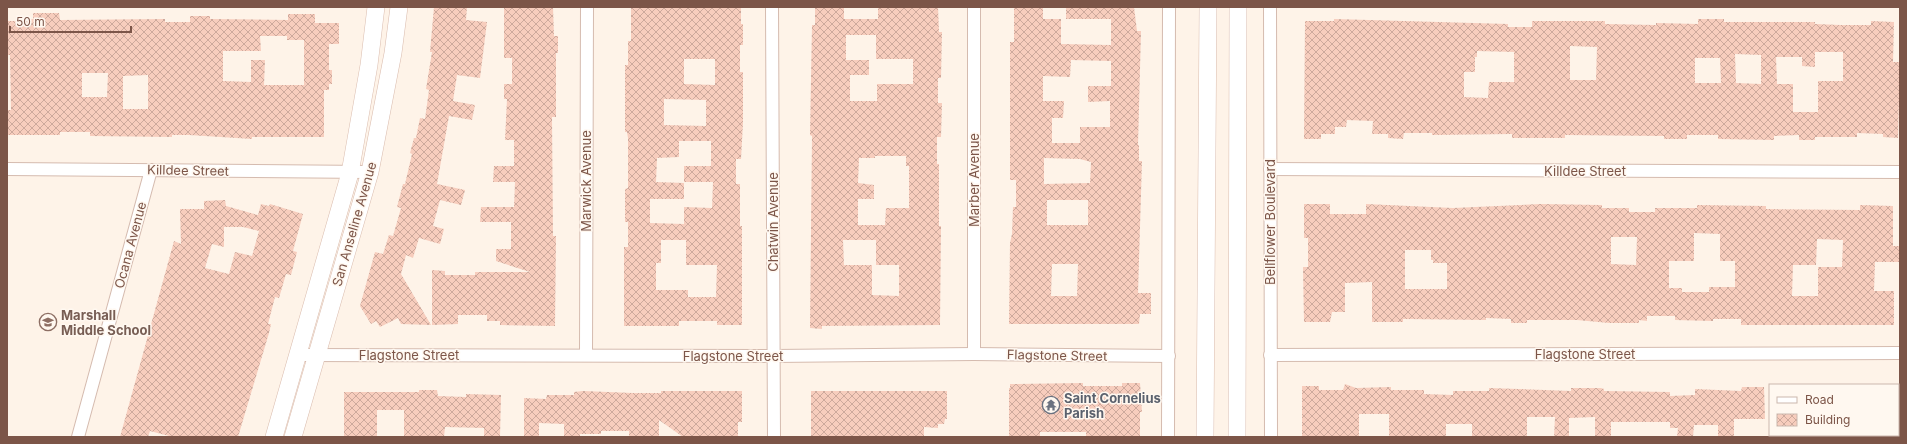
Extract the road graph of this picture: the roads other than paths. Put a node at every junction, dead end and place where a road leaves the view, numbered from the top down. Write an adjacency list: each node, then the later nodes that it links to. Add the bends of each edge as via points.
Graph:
1 (376, 7): 15 (street, San Anseline Avenue, via 369,65)
2 (399, 7): 13 (street, San Anseline Avenue, via 393,53)
3 (587, 7): 20 (street, Marwick Avenue)
4 (772, 7): 22 (street, Chatwin Avenue)
5 (974, 7): 17 (street, Marber Avenue)
6 (1169, 7): 23 (street)
7 (1208, 7): 29 (street)
8 (1238, 7): 30 (street)
9 (1270, 7): 11 (street, Bellflower Boulevard)
10 (7, 169): 12 (street, Killdee Street)
11 (1270, 169): 14 (street, Killdee Street); 21 (street, Bellflower Boulevard)
12 (151, 170): 15 (street, Killdee Street); 24 (street, Ocana Avenue)
13 (370, 172): 15 (street, Killdee Street); 19 (street, San Anseline Avenue)
14 (1900, 172)
15 (350, 173): 18 (street, San Anseline Avenue)
16 (1900, 353): 21 (street, Flagstone Street)
17 (974, 354): 22 (street, Flagstone Street); 23 (street, Flagstone Street)
18 (298, 355): 19 (street, Flagstone Street); 25 (street, San Anseline Avenue)
19 (316, 355): 20 (street, Flagstone Street); 26 (street, San Anseline Avenue)
20 (586, 355): 22 (street, Flagstone Street)
21 (1270, 355): 31 (street, Bellflower Boulevard)
22 (774, 356): 27 (street, Chatwin Avenue)
23 (1169, 356): 28 (street)
24 (78, 437)
25 (274, 437)
26 (293, 437)
27 (774, 437)
28 (1168, 437)
29 (1205, 437)
30 (1237, 437)
31 (1272, 437)

